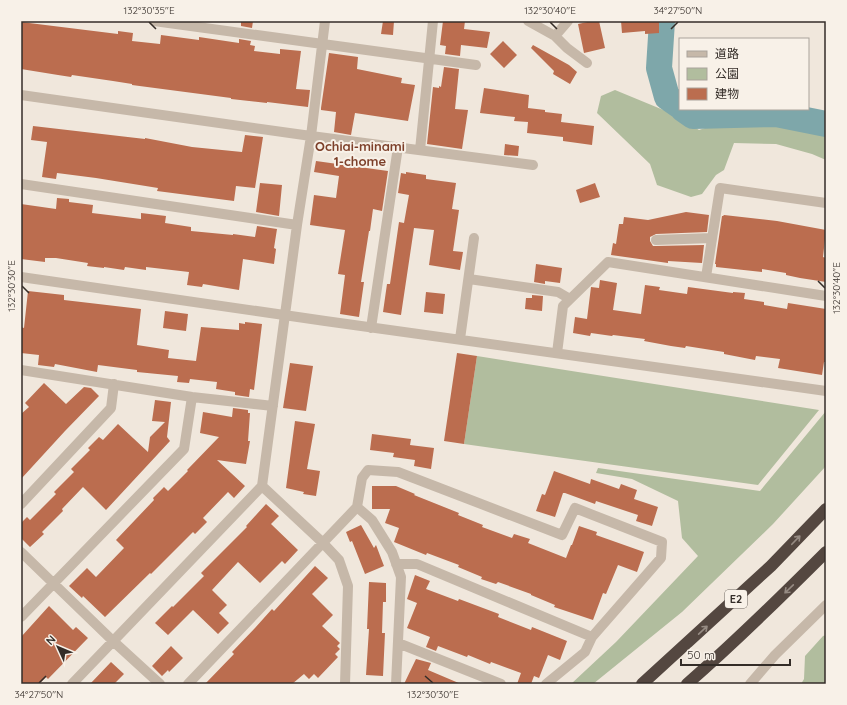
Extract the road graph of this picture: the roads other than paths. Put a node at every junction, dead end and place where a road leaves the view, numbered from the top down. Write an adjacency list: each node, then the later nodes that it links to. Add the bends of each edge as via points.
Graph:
1 (154, 21): 7 (street)
2 (325, 21): 7 (street)
3 (433, 21): 8 (street)
4 (528, 21): 6 (street)
5 (568, 21): 6 (street)
6 (555, 36): 9 (street)
7 (323, 44): 8 (street); 12 (street)
8 (429, 58): 10 (street); 14 (street)
9 (587, 63)
10 (476, 65)
11 (21, 95): 12 (street)
12 (311, 136): 13 (street); 18 (street)
13 (398, 147): 14 (street); 28 (street)
14 (420, 150): 15 (street)
15 (533, 165)
16 (21, 184): 18 (street)
17 (826, 203): 20 (street, via 720,188)
18 (296, 225): 27 (street)
19 (474, 238): 24 (street)
20 (712, 238): 21 (street); 23 (street)
21 (656, 240)
22 (21, 277): 27 (street)
23 (706, 278): 25 (street); 26 (street, via 608,262)
24 (469, 279): 26 (street, via 558,292); 29 (street)
25 (826, 296)
26 (570, 299): 30 (street, via 563,306)
27 (285, 316): 28 (street); 35 (street)
28 (371, 328): 29 (street)
29 (460, 339): 30 (street)
30 (557, 353): 33 (street)
31 (21, 370): 32 (street)
32 (114, 384): 34 (street); 37 (street, via 111,408)
33 (826, 391)
34 (192, 397): 35 (street); 44 (street, via 184,449)
35 (273, 406): 36 (street)
36 (262, 486): 40 (street); 48 (street)
37 (21, 504)
38 (357, 507): 40 (street); 43 (street, via 372,520 392,552); 47 (street, via 362,478 368,470 398,472 562,535 575,508 662,542 661,558)
39 (826, 509): 57 (highway, E2, one-way to 39, via 771,566)
40 (322, 542): 52 (street); 53 (street, via 339,560 348,586)
41 (21, 552): 44 (street)
42 (826, 552): 58 (highway, E2, one-way to 58, via 790,589)
43 (396, 564): 47 (street, via 417,564); 49 (street, via 401,578)
44 (53, 584): 46 (street); 48 (street)
45 (826, 605): 59 (street, via 775,655)
46 (21, 617)
47 (592, 637): 56 (street, via 584,652)
48 (113, 641): 50 (street); 51 (street)
49 (398, 643): 54 (street); 55 (street)
50 (72, 684)
51 (160, 684)
52 (188, 684)
53 (345, 684)
54 (396, 684)
55 (501, 684)
56 (546, 684)
57 (642, 684)
58 (687, 684)
59 (750, 684)

